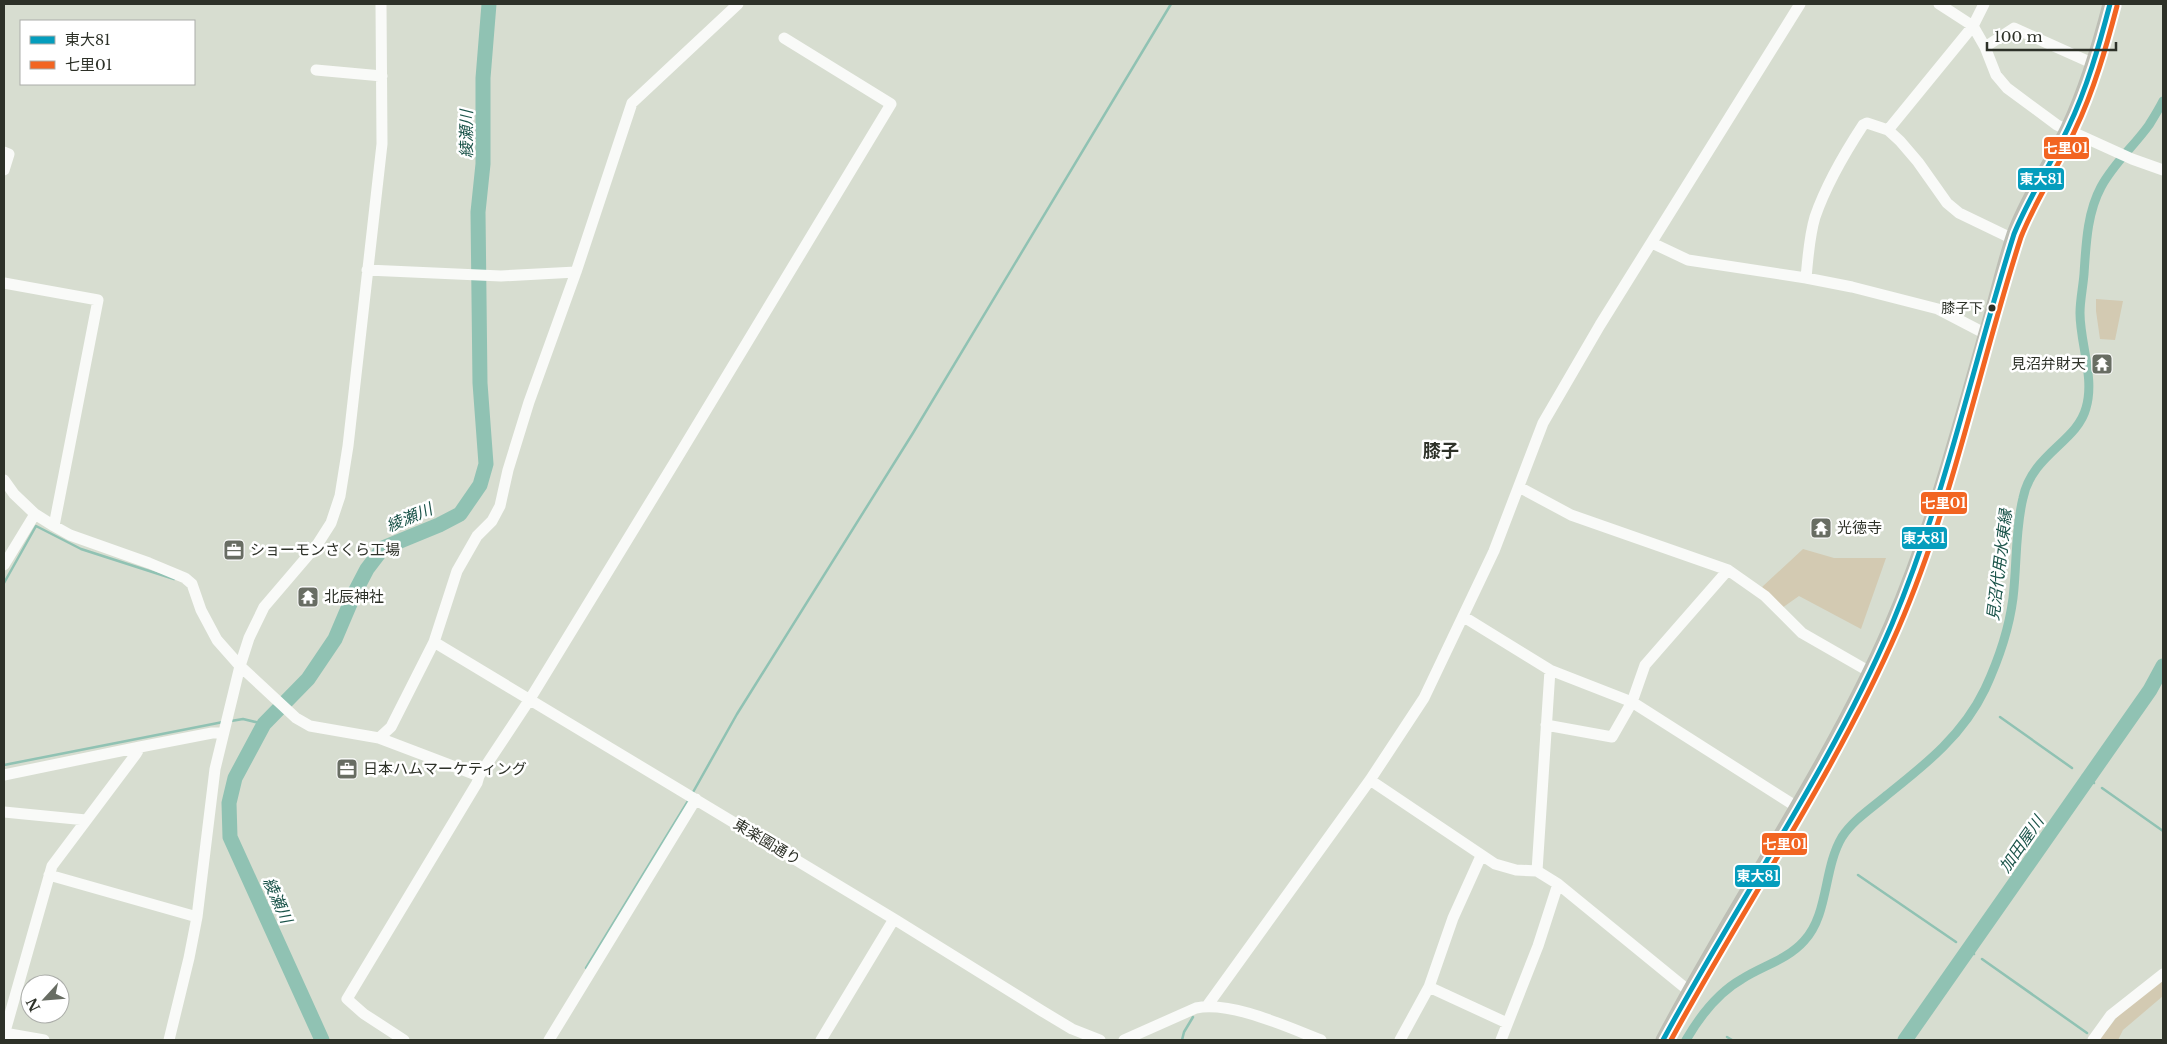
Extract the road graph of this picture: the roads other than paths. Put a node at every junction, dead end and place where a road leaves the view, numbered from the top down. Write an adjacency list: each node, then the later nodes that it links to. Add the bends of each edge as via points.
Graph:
1 (381, 4): 12 (street)
2 (738, 4): 21 (street, via 632,103)
3 (1800, 4): 19 (street)
4 (1939, 4): 7 (street)
5 (1984, 4): 7 (street)
6 (2110, 4): 10 (main road)
7 (1973, 26): 9 (street); 13 (street)
8 (784, 38): 36 (street, via 891,104)
9 (1985, 47): 10 (street, via 2014,28); 14 (street, via 1996,75 2007,88)
10 (2094, 64): 14 (main road)
11 (316, 70): 12 (street)
12 (382, 76): 20 (street, via 382,144)
13 (1888, 130): 18 (street, via 1918,162 1947,203 1959,213); 22 (street, via 1867,123 1849,146 1815,218)
14 (2067, 130): 17 (street); 18 (main road, via 2032,193)
15 (4, 152): 16 (street, via 9,154)
16 (4, 170)
17 (2163, 170)
18 (2013, 239): 24 (main road)
19 (1652, 243): 22 (street, via 1688,260); 26 (street, via 1543,423)
20 (367, 270): 21 (street, via 501,276); 33 (street, via 340,496 331,522 317,544 264,607)
21 (576, 272): 32 (street, via 529,402 500,506 492,521 477,536 457,571)
22 (1806, 278): 24 (street, via 1938,309)
23 (4, 283): 28 (street, via 98,300)
24 (1986, 334): 35 (main road, via 1914,569)
25 (4, 480): 27 (street)
26 (1519, 487): 30 (street, via 1571,515); 31 (street)
27 (35, 514): 28 (street); 29 (street)
28 (54, 526): 33 (street, via 185,578 192,584 209,628)
29 (4, 565)
30 (1728, 570): 35 (street, via 1765,596 1802,633); 37 (street, via 1645,665)
31 (1464, 617): 34 (street); 44 (street, via 1424,698)
32 (434, 642): 36 (street, 東楽園通り); 40 (street, via 391,727)
33 (240, 666): 39 (street); 40 (street, via 296,718 310,726)
34 (1550, 670): 37 (street); 38 (street)
35 (1870, 672): 46 (main road, via 1840,733)
36 (530, 699): 43 (street); 45 (street, 東楽園通り)
37 (1632, 702): 38 (street, via 1612,737); 46 (street)
38 (1546, 725): 50 (street)
39 (223, 730): 41 (street); 53 (street, via 208,815)
40 (379, 738): 43 (street)
41 (140, 747): 42 (street); 48 (street)
42 (4, 774)
43 (480, 776): 63 (street, via 347,999)
44 (1370, 780): 49 (street); 58 (street)
45 (696, 800): 54 (street, 東楽園通り); 64 (street)
46 (1797, 807): 57 (main road)
47 (4, 812): 48 (street)
48 (86, 820): 51 (street, via 52,866)
49 (1481, 856): 50 (street, via 1516,870); 56 (street)
50 (1537, 871): 52 (street)
51 (49, 875): 53 (street); 60 (street)
52 (1558, 884): 57 (street); 59 (street, via 1538,946)
53 (197, 917): 62 (street)
54 (894, 919): 65 (street); 66 (street, 東楽園通り, via 1072,1029)
55 (2163, 974): 72 (street, via 2111,1015)
56 (1429, 987): 59 (street); 69 (street)
57 (1689, 990): 71 (main road)
58 (1207, 1006): 67 (street); 68 (street, via 1238,1010)
59 (1507, 1023): 70 (street)
60 (4, 1034): 61 (street)
61 (44, 1040)
62 (169, 1040)
63 (404, 1040)
64 (549, 1040)
65 (821, 1040)
66 (1100, 1040)
67 (1124, 1040)
68 (1322, 1040)
69 (1400, 1040)
70 (1500, 1040)
71 (1663, 1040)
72 (2093, 1040)

